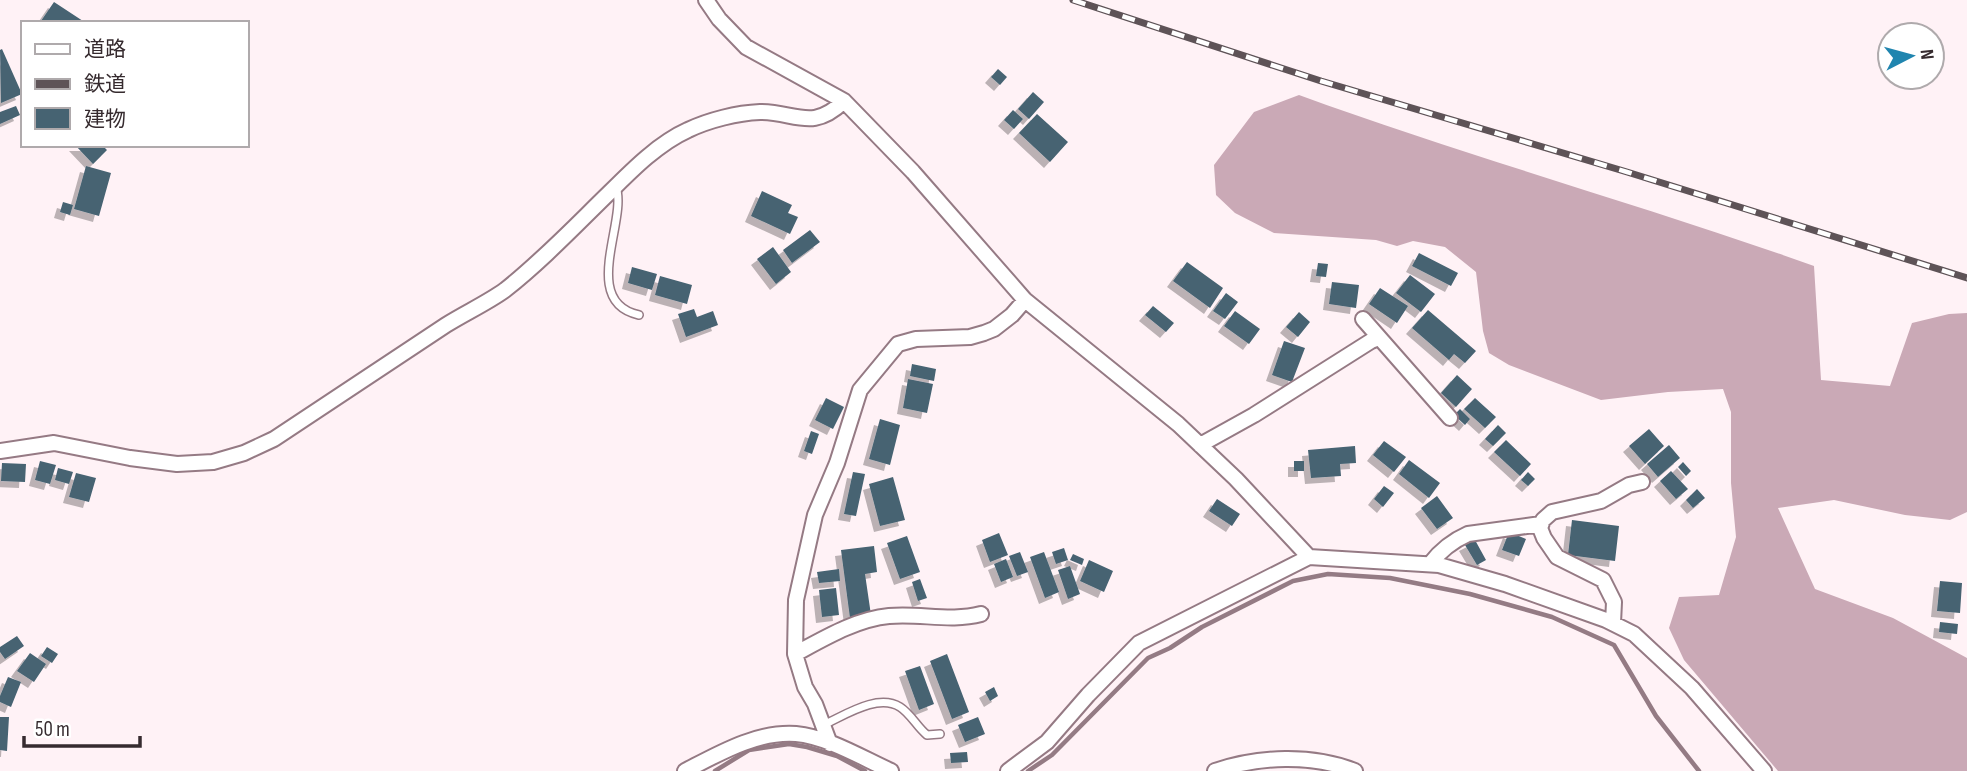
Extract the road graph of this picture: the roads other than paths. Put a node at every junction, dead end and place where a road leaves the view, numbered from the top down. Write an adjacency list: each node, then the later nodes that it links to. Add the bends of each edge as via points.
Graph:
1 (706, 0): 2 (street, via 746,47)
2 (844, 101): 3 (street, via 830,114 816,117 762,112 693,127 674,136); 4 (street, via 914,172)
3 (616, 186): 5 (lane, via 619,198 610,259 611,287 617,304); 10 (street, via 503,291 274,439 244,453 213,462 177,464 54,443)
4 (1025, 300): 9 (street); 17 (street, via 984,333 898,344 860,390 815,515 796,600)
5 (639, 315)
6 (1363, 319): 7 (street)
7 (1379, 338): 8 (street); 9 (street)
8 (1450, 418)
9 (1200, 445): 13 (street)
10 (0, 451)
11 (1642, 482): 12 (street, via 1601,502 1552,512)
12 (1541, 524): 14 (street, via 1468,534); 16 (street, via 1557,557 1603,580 1614,602)
13 (1309, 557): 14 (street); 23 (street, via 1139,643 1047,742)
14 (1430, 564): 16 (street, via 1505,584)
15 (981, 614): 17 (street, via 888,616 834,633)
16 (1612, 623): 26 (street, via 1634,634 1692,688)
17 (794, 654): 18 (street)
18 (823, 725): 19 (lane, via 862,707 888,702 901,707 927,735); 20 (street)
19 (940, 734)
20 (830, 744): 21 (street, via 796,734 766,736); 22 (street)
21 (685, 771)
22 (891, 771)
23 (1008, 771)
24 (1215, 771): 25 (street, via 1241,762 1286,760 1334,762)
25 (1355, 771)
26 (1764, 771)

